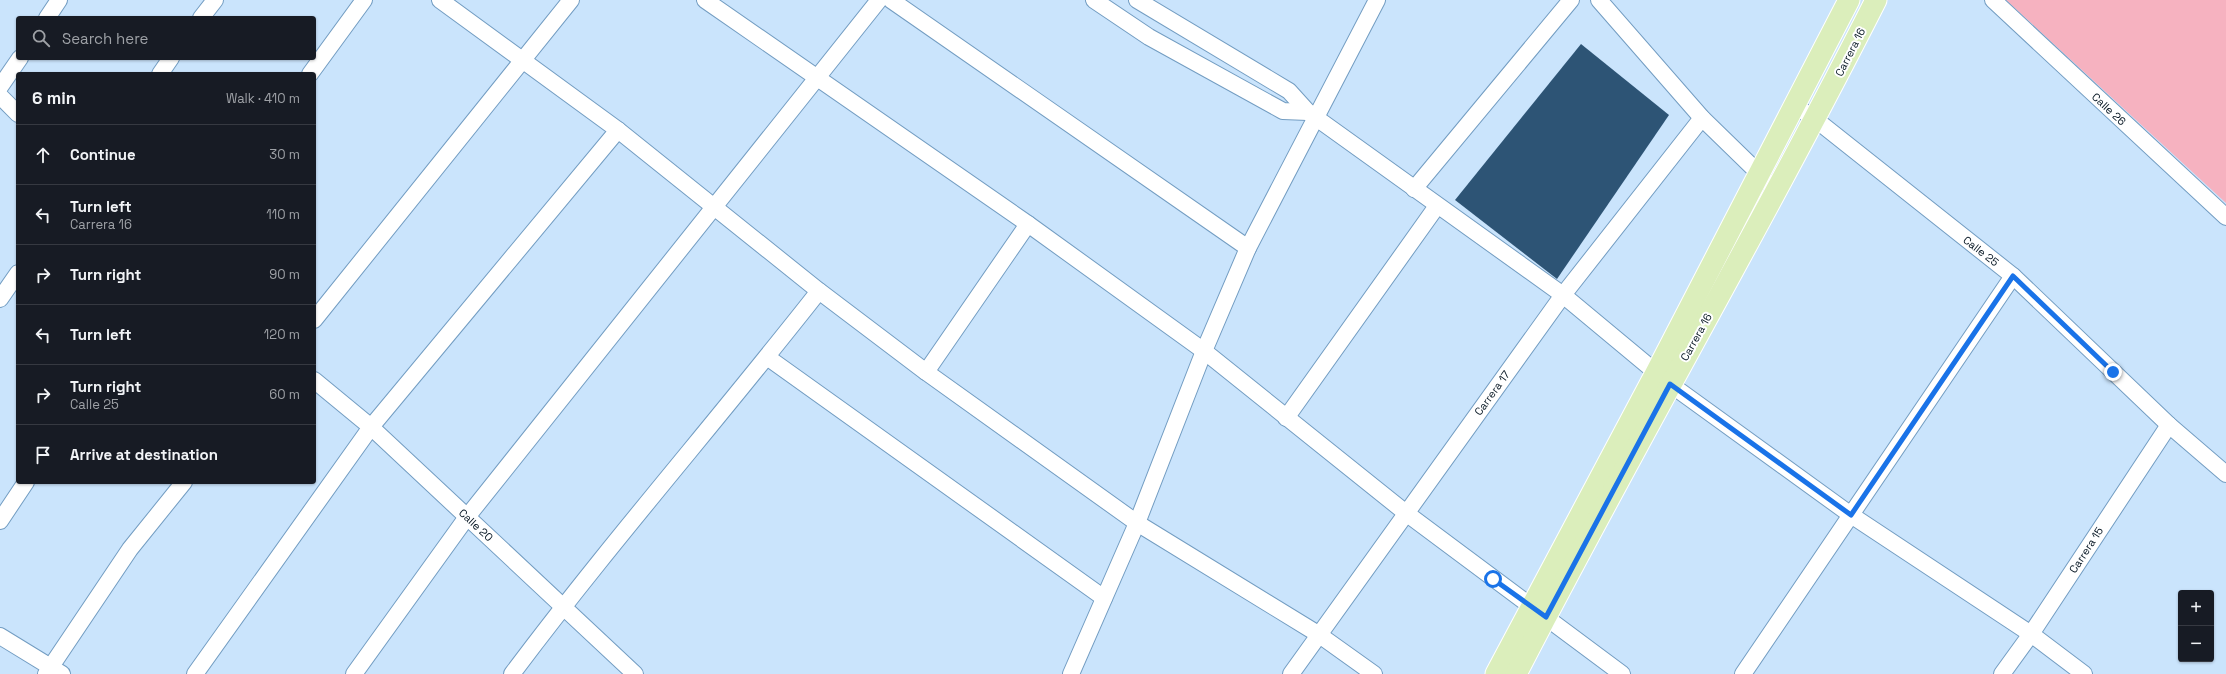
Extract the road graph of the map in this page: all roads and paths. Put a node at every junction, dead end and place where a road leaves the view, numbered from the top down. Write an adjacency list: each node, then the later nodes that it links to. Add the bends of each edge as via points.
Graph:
1 (59, 0): 17 (street)
2 (215, 0): 18 (street)
3 (364, 0): 23 (street)
4 (440, 0): 21 (street)
5 (571, 0): 21 (street)
6 (705, 0): 24 (street)
7 (879, 0): 24 (street)
8 (891, 0): 40 (street)
9 (1094, 0): 29 (street, via 1149,37 1283,111)
10 (1137, 0): 29 (street, via 1289,91)
11 (1378, 0): 29 (street)
12 (1571, 0): 34 (street)
13 (1598, 0): 30 (street)
14 (1849, 0): 27 (main road, Carrera 16)
15 (1876, 0): 31 (main road, Carrera 16)
16 (1993, 0): 38 (street, Calle 26)
17 (48, 16)
18 (203, 16)
19 (19, 60): 25 (street)
20 (170, 60): 22 (street)
21 (523, 62): 32 (street); 46 (street)
22 (162, 72)
23 (311, 72)
24 (817, 76): 37 (street); 39 (street)
25 (0, 87)
26 (0, 96): 28 (street)
27 (1795, 106): 31 (street, Calle 25); 33 (main road, Carrera 16)
28 (16, 112)
29 (1313, 115): 34 (street); 40 (street)
30 (1702, 118): 33 (street); 44 (street, Carrera 17)
31 (1815, 119): 35 (main road, Carrera 16); 42 (street, Calle 25)
32 (618, 130): 37 (street); 54 (street)
33 (1760, 175): 35 (street); 50 (main road, Carrera 16)
34 (1414, 189): 36 (street)
35 (1776, 190): 50 (main road, Carrera 16)
36 (1437, 206): 44 (street); 52 (street)
37 (714, 207): 43 (street); 60 (street)
38 (2226, 218)
39 (1028, 224): 47 (street); 49 (street)
40 (1248, 248): 47 (street)
41 (16, 275): 45 (street)
42 (2013, 276): 53 (street, Calle 25); 59 (street)
43 (819, 291): 48 (street); 49 (street)
44 (1563, 295): 50 (street); 58 (street, Carrera 17)
45 (0, 299)
46 (316, 318)
47 (1204, 351): 52 (street); 62 (street)
48 (767, 357): 63 (street); 64 (street)
49 (926, 372): 62 (street)
50 (1663, 379): 59 (street); 65 (main road, Carrera 16)
51 (316, 382): 54 (street, Calle 20)
52 (1286, 418): 58 (street)
53 (2169, 425): 55 (street, Calle 25); 67 (street, Carrera 15)
54 (371, 427): 60 (street, Calle 20); 70 (street)
55 (2226, 474)
56 (25, 484): 61 (street)
57 (182, 484): 69 (street, via 130,549)
58 (1406, 513): 65 (street); 66 (street, Carrera 17)
59 (1851, 515): 67 (street); 80 (street)
60 (468, 517): 64 (street, Calle 20); 71 (street)
61 (0, 521)
62 (1137, 523): 63 (street); 66 (street)
63 (1104, 598): 74 (street)
64 (562, 606): 72 (street); 73 (street, Calle 20)
65 (1538, 612): 77 (main road, Carrera 16); 78 (main road, Carrera 16); 79 (street)
66 (1318, 634): 75 (street, Carrera 17); 76 (street)
67 (2031, 634): 81 (street, Carrera 15); 82 (street)
68 (0, 636): 69 (street)
69 (53, 672)
70 (195, 674)
71 (354, 674)
72 (512, 674)
73 (635, 674)
74 (1071, 674)
75 (1291, 674)
76 (1374, 674)
77 (1496, 674)
78 (1516, 674)
79 (1622, 674)
80 (1743, 674)
81 (2002, 674)
82 (2084, 674)

